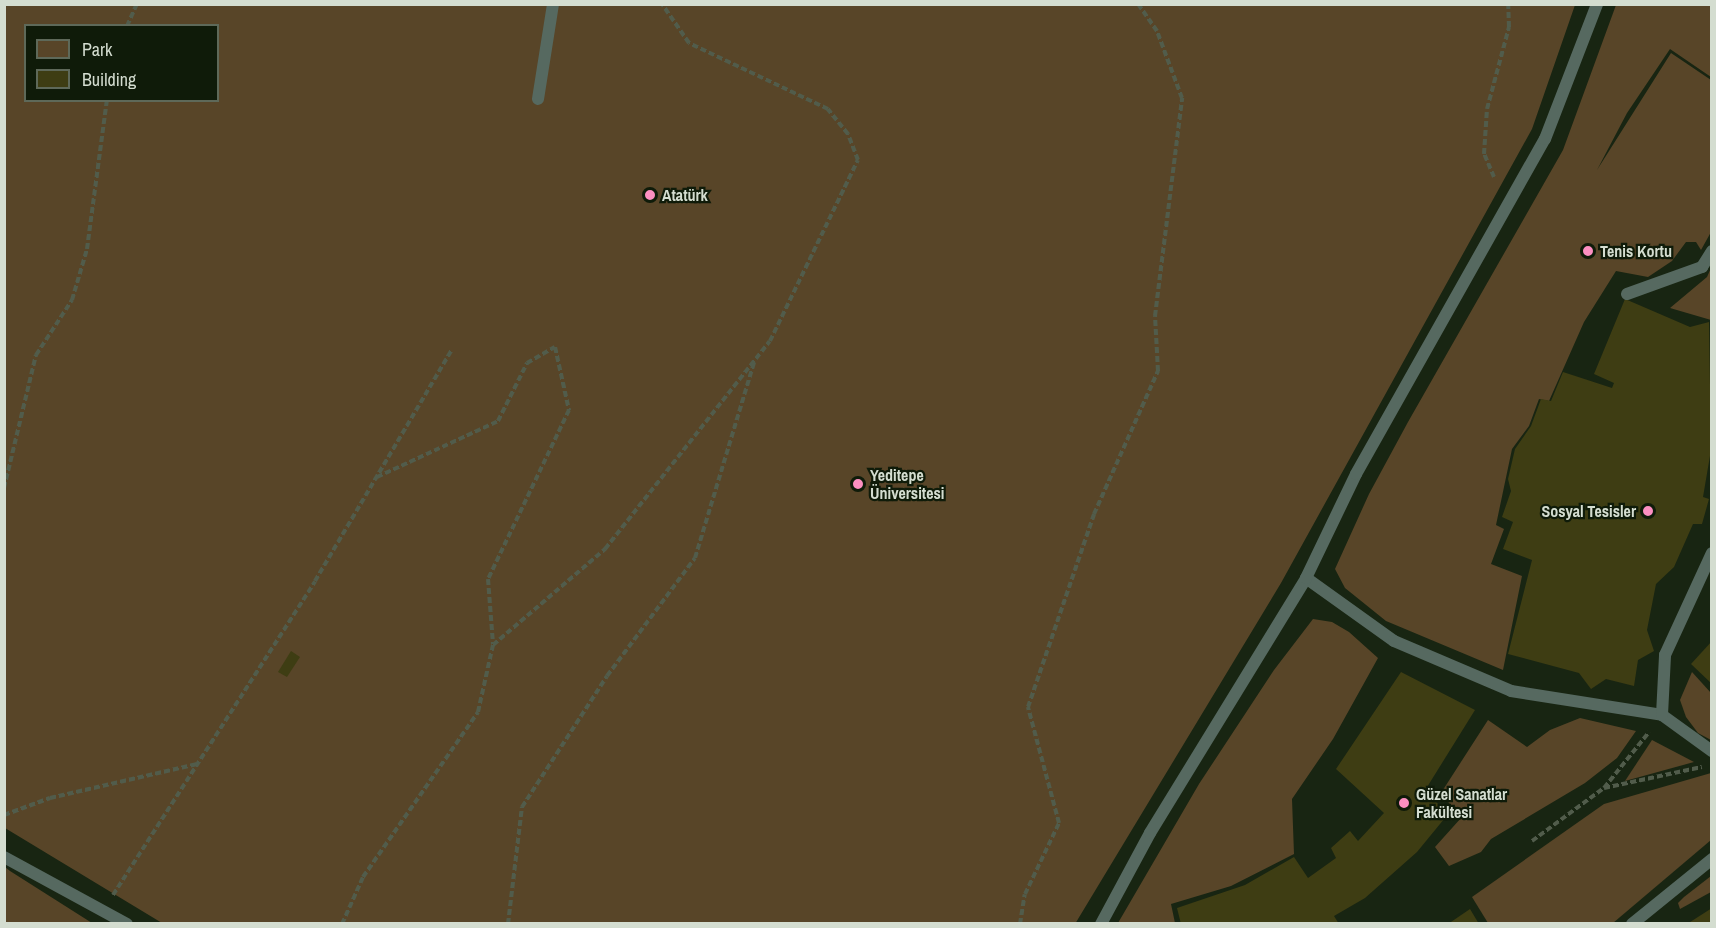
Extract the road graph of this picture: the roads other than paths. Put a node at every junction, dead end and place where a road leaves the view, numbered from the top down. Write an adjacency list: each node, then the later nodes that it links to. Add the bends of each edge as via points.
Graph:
1 (553, 4): 3 (lane)
2 (1597, 4): 7 (lane, via 1545,139 1356,474)
3 (538, 99)
4 (1712, 250): 5 (lane, via 1701,267)
5 (1627, 294)
6 (1712, 553): 8 (lane, via 1665,655)
7 (1306, 578): 8 (lane, via 1394,641 1511,691); 13 (lane, via 1150,833)
8 (1662, 715): 9 (lane)
9 (1712, 751)
10 (4, 857): 12 (lane)
11 (1712, 859): 14 (lane)
12 (127, 924)
13 (1101, 924)
14 (1632, 924)

